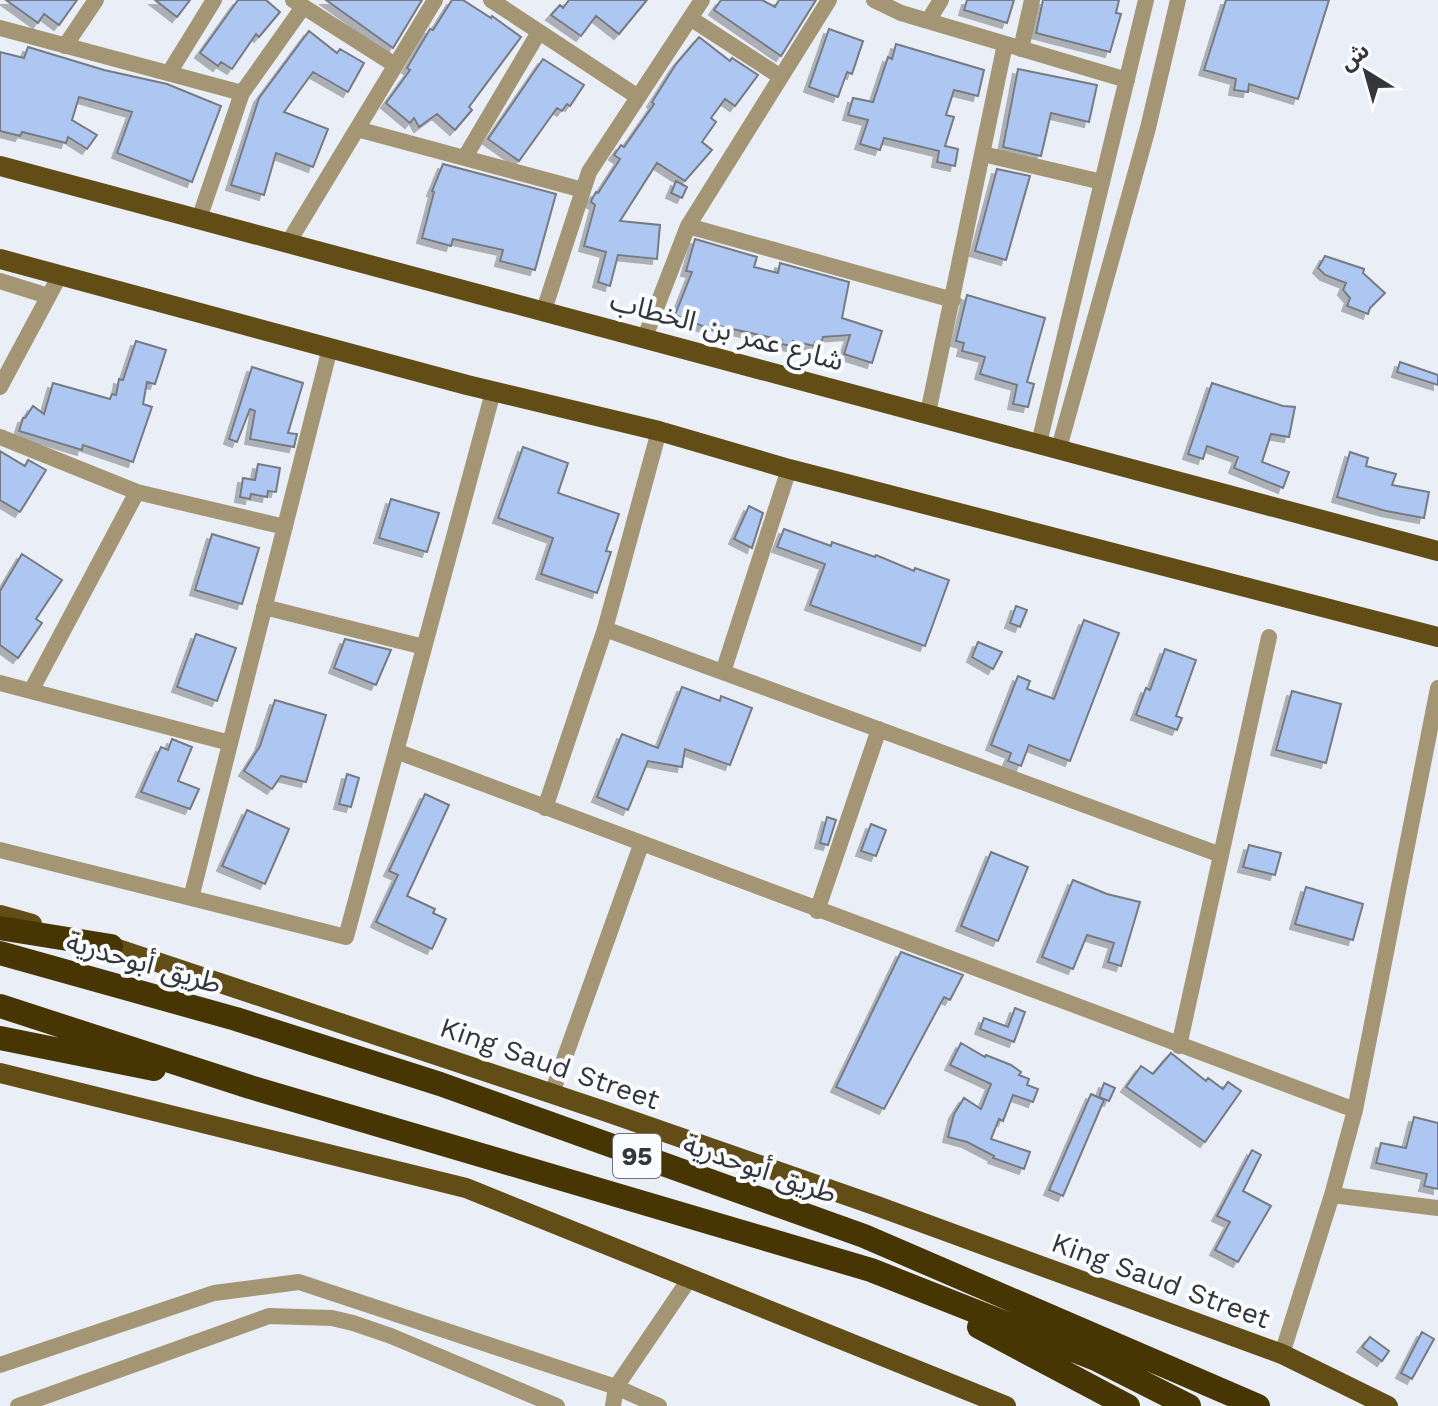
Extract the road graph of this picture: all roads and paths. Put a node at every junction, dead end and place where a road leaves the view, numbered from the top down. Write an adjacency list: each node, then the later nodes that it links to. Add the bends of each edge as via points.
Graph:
1 (96, 0): 17 (street)
2 (214, 0): 20 (street)
3 (435, 0): 19 (street)
4 (491, 0): 16 (street)
5 (702, 0): 13 (street)
6 (829, 0): 21 (street)
7 (874, 0): 14 (street)
8 (941, 0): 14 (street)
9 (1032, 0): 18 (street)
10 (1146, 0): 22 (street)
11 (1178, 0): 47 (street, via 1148,128)
12 (298, 4): 19 (street); 23 (street)
13 (690, 18): 21 (street); 24 (street)
14 (928, 21): 18 (street)
15 (0, 28): 17 (street)
16 (539, 32): 24 (street); 27 (street)
17 (65, 46): 20 (street)
18 (1013, 47): 22 (street); 26 (street)
19 (395, 65): 25 (street)
20 (169, 73): 23 (street)
21 (781, 77): 32 (street)
22 (1127, 80): 29 (street)
23 (242, 93): 31 (street)
24 (638, 97): 30 (street)
25 (357, 129): 27 (street); 33 (street)
26 (983, 154): 29 (street); 38 (street)
27 (465, 157): 30 (street)
28 (0, 166): 31 (main road, شارع عمر بن الخطاب)
29 (1102, 182): 47 (street)
30 (583, 190): 39 (street)
31 (199, 219): 33 (main road, شارع عمر بن الخطاب)
32 (688, 226): 38 (street); 40 (street)
33 (288, 243): 39 (main road, شارع عمر بن الخطاب)
34 (0, 259): 35 (main road)
35 (60, 275): 37 (street); 41 (main road)
36 (0, 281): 37 (street)
37 (48, 296): 42 (street)
38 (953, 300): 44 (street)
39 (544, 310): 40 (main road, شارع عمر بن الخطاب)
40 (645, 337): 44 (main road, شارع عمر بن الخطاب)
41 (330, 348): 43 (main road); 50 (street)
42 (0, 387)
43 (493, 392): 45 (main road); 56 (street)
44 (928, 413): 47 (main road, شارع عمر بن الخطاب)
45 (659, 431): 48 (main road); 53 (street)
46 (0, 437): 49 (street)
47 (1049, 445): 51 (main road, شارع عمر بن الخطاب)
48 (789, 469): 55 (main road); 57 (street)
49 (137, 492): 50 (street); 60 (street)
50 (285, 527): 52 (street)
51 (1438, 551)
52 (264, 607): 56 (street); 62 (street)
53 (605, 629): 57 (street); 64 (street)
54 (1269, 637): 67 (street)
55 (1438, 637)
56 (424, 647): 63 (street)
57 (723, 672): 61 (street)
58 (0, 683): 60 (street)
59 (1438, 688): 80 (street)
60 (31, 691): 62 (street)
61 (879, 729): 67 (street); 69 (street)
62 (230, 743): 68 (street)
63 (396, 751): 64 (street); 68 (street, via 346,937)
64 (545, 808): 65 (street)
65 (641, 845): 69 (street); 79 (street)
66 (0, 850): 68 (street)
67 (1221, 855): 76 (street)
68 (191, 898)
69 (817, 911): 76 (street)
70 (0, 915): 72 (main road, King Saud Street)
71 (0, 928): 72 (highway)
72 (111, 946): 79 (main road, King Saud Street)
73 (0, 953): 95 (highway, طريق أبوحدرية / 95, via 236,1019 440,1084 864,1236)
74 (0, 1006): 78 (highway, 95)
75 (0, 1038): 78 (highway)
76 (1179, 1046): 80 (street)
77 (0, 1073): 84 (main road, via 466,1188)
78 (250, 1087): 83 (highway, 95)
79 (552, 1093): 85 (main road, King Saud Street)
80 (1355, 1110): 81 (street)
81 (1332, 1195): 82 (street); 85 (street)
82 (1438, 1208)
83 (871, 1270): 93 (highway); 94 (highway, 95, via 1096,1359)
84 (690, 1278): 87 (street); 92 (main road)
85 (1282, 1354): 96 (main road, King Saud Street)
86 (0, 1365): 87 (street, via 214,1293 299,1282)
87 (616, 1387): 90 (street); 91 (street)
88 (18, 1406): 89 (street, via 269,1316 353,1323)
89 (557, 1406)
90 (613, 1406)
91 (659, 1406)
92 (1006, 1406)
93 (1128, 1406)
94 (1189, 1406)
95 (1258, 1406)
96 (1388, 1406)

